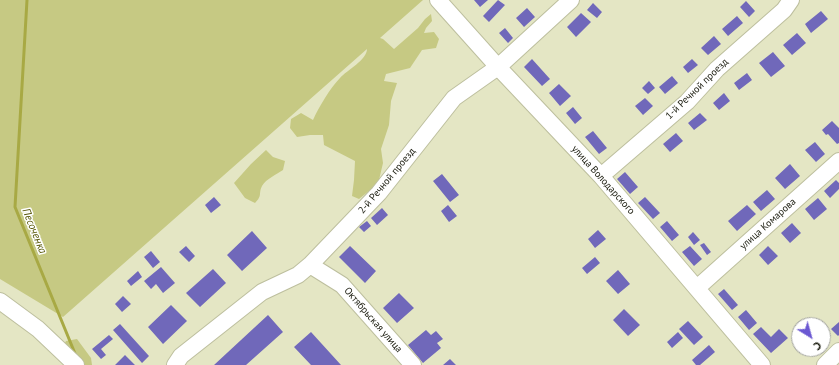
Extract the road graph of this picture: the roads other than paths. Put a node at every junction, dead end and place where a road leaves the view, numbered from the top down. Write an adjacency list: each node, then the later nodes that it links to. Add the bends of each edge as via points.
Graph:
1 (438, 0): 4 (street, улица Володарского)
2 (571, 0): 4 (street, 2-й Речной проезд)
3 (791, 0): 6 (street, 1-й Речной проезд, via 784,10 717,69 687,102)
4 (498, 67): 6 (street, улица Володарского); 7 (street, 2-й Речной проезд, via 454,98 379,193)
5 (839, 161): 8 (street, улица Комарова)
6 (601, 176): 8 (street, улица Володарского)
7 (310, 265): 12 (street, 2-й Речной проезд, via 298,275 262,292 181,356); 13 (street, Октябрьская улица, via 342,285)
8 (697, 288): 14 (street, улица Володарского)
9 (0, 301): 11 (street, via 38,329)
10 (839, 352): 15 (street)
11 (76, 365)
12 (175, 365)
13 (413, 365)
14 (762, 365)
15 (825, 365)

